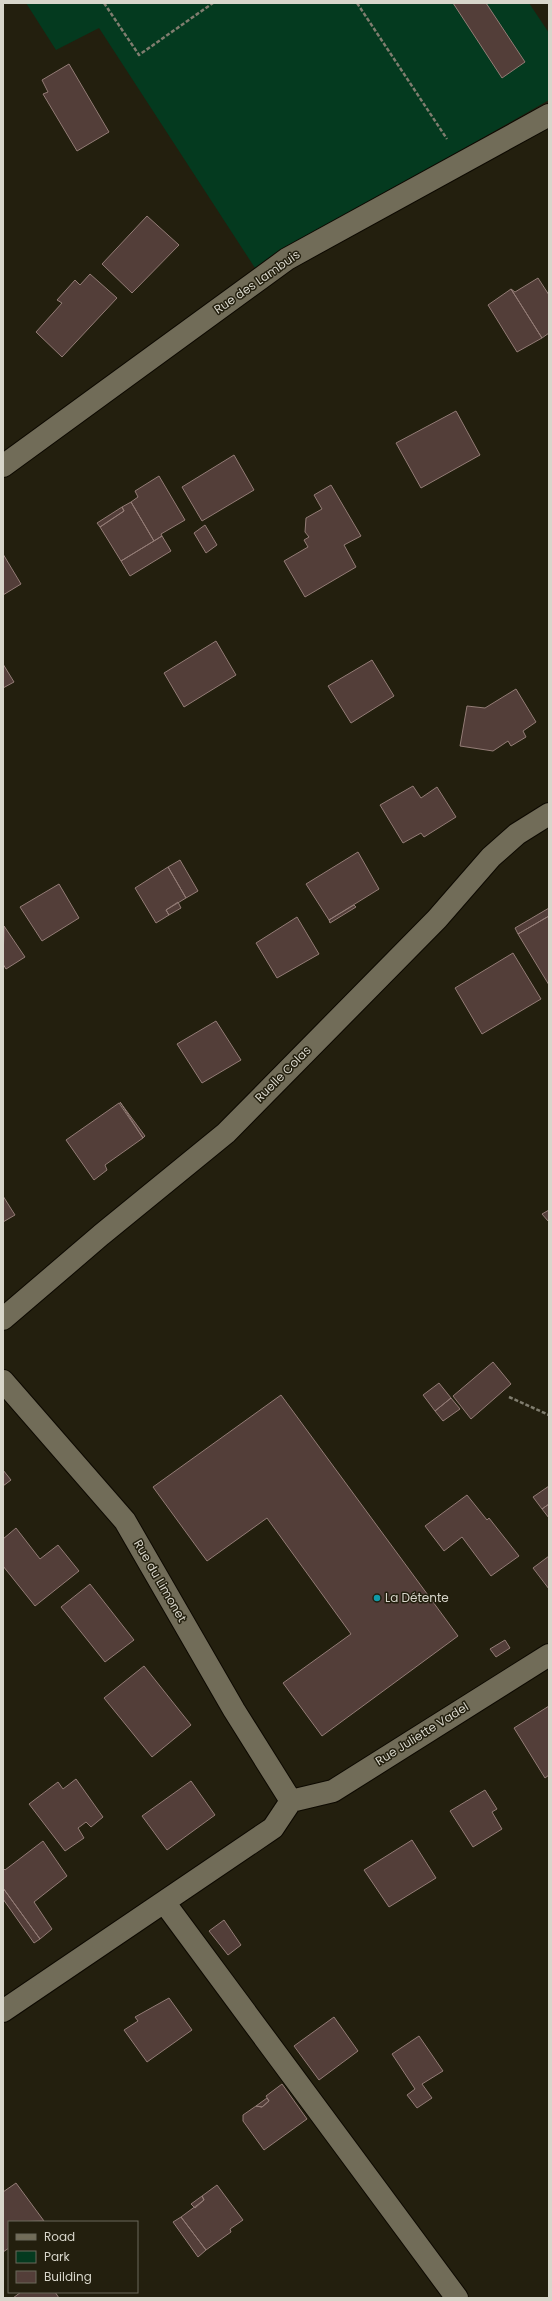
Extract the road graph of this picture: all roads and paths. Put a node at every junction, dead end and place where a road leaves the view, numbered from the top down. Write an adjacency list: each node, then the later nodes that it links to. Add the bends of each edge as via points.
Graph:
1 (104, 3): 2 (path, via 139,55)
2 (213, 3)
3 (357, 3): 5 (path)
4 (549, 115): 5 (street, Rue des Lambuis)
5 (464, 162): 6 (street, Rue des Lambuis, via 287,259)
6 (3, 466)
7 (549, 814): 8 (street, Ruelle Colas, via 517,834 491,857 437,919 226,1133 101,1234)
8 (3, 1319)
9 (3, 1380): 13 (street, Rue du Limonet, via 125,1521 234,1710)
10 (509, 1397): 11 (path)
11 (549, 1415)
12 (549, 1656): 13 (street, Rue Juliette Vadel, via 333,1791)
13 (291, 1801): 14 (street, via 273,1828)
14 (164, 1902): 15 (street); 16 (street)
15 (3, 2011)
16 (457, 2298)

